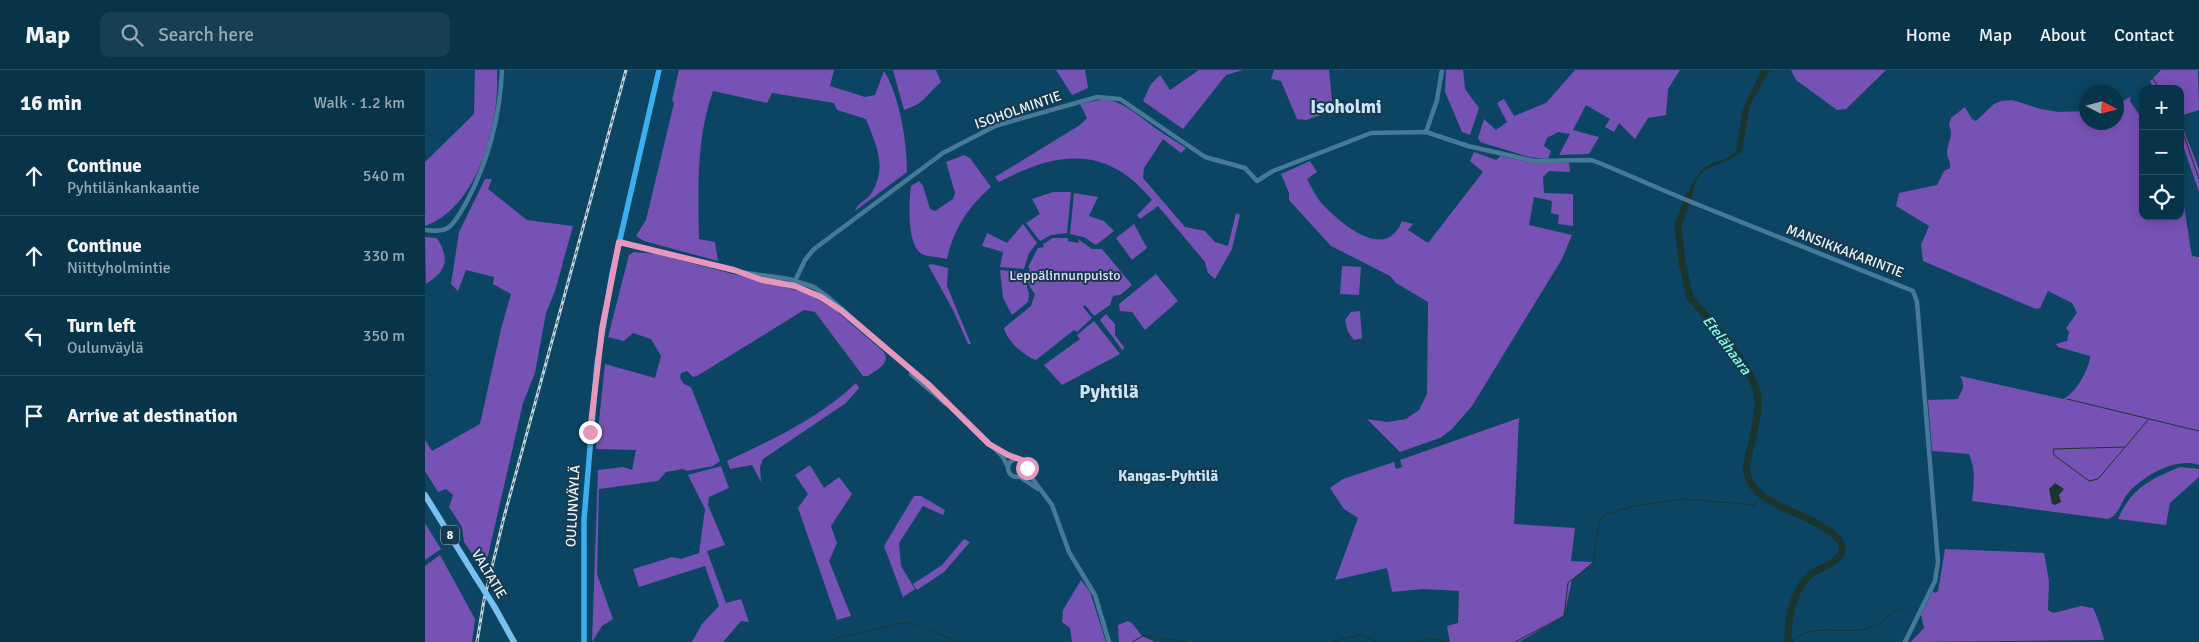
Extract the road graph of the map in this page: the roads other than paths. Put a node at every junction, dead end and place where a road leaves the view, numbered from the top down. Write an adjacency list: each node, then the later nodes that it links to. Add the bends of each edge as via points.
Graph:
1 (501, 70): 6 (street, via 495,128 472,191 449,227 439,231)
2 (660, 70): 7 (main road, OULUNVÄYLÄ)
3 (1442, 70): 4 (street, via 1437,100)
4 (1426, 132): 5 (street, MANSIKKAKARINTIE, via 1371,133 1273,171); 19 (street, MANSIKKAKARINTIE, via 1467,146 1534,161 1591,160 1913,291 1917,302 1938,562 1935,581)
5 (1257, 181): 8 (street, ISOHOLMINTIE, via 1245,168 1205,157 1119,99 1097,97 995,126 943,153 810,253)
6 (425, 230)
7 (619, 242): 8 (street, via 762,280); 17 (main road, OULUNVÄYLÄ, via 602,329 590,432 584,520)
8 (796, 283): 9 (street, via 822,292)
9 (989, 444): 10 (street); 11 (street)
10 (1016, 458): 11 (street); 12 (street, via 1024,461)
11 (1008, 466): 13 (street, via 1011,474)
12 (1026, 470): 13 (street); 14 (street)
13 (1019, 477): 14 (street)
14 (1043, 492): 18 (street, via 1054,510 1069,552 1095,595)
15 (425, 495): 16 (highway, VALTATIE / 8, bridge)
16 (514, 642)
17 (583, 642)
18 (1109, 642)
19 (1905, 642)

